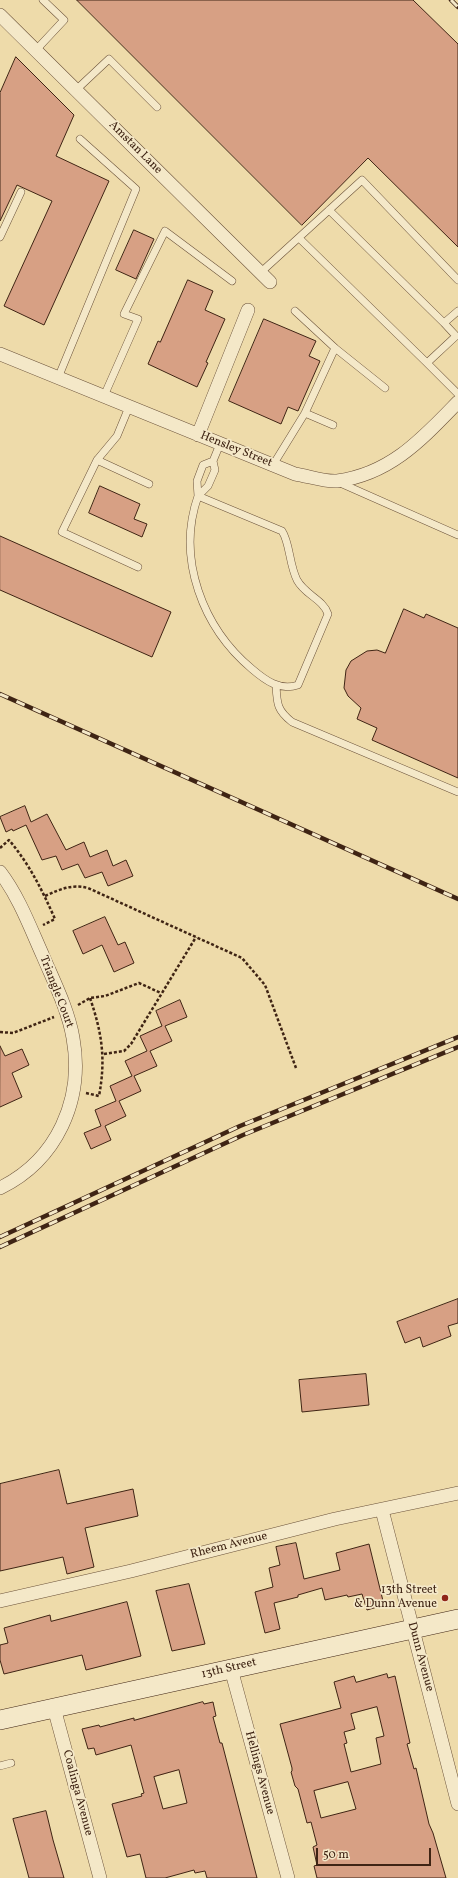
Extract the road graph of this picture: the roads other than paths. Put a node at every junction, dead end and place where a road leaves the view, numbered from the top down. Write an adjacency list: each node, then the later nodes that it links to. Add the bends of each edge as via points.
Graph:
1 (43, 0): 3 (lane, via 64,20)
2 (0, 15): 3 (street, Amstan Lane)
3 (36, 50): 4 (street, Amstan Lane)
4 (76, 90): 5 (lane, via 109,59); 11 (street, Amstan Lane)
5 (157, 107)
6 (80, 139): 22 (lane, via 136,190)
7 (21, 192): 9 (lane)
8 (329, 210): 10 (lane); 12 (lane, via 362,180); 18 (lane)
9 (0, 237)
10 (299, 238): 11 (lane); 21 (lane)
11 (260, 273): 14 (street, Amstan Lane)
12 (458, 280)
13 (232, 281): 25 (lane, via 165,232 124,314 138,320)
14 (270, 282)
15 (248, 310): 30 (street)
16 (295, 311): 19 (lane)
17 (458, 311): 18 (lane)
18 (444, 323): 21 (lane, via 456,336)
19 (335, 348): 23 (lane); 28 (lane)
20 (0, 354): 22 (street, Hensley Street)
21 (427, 364): 24 (lane)
22 (58, 378): 25 (street, Hensley Street)
23 (385, 388)
24 (458, 394)
25 (104, 396): 27 (street, Hensley Street)
26 (458, 402): 35 (street, Hensley Street, via 416,445 391,462 378,470)
27 (129, 407): 30 (street, Hensley Street); 32 (lane, via 117,436)
28 (305, 413): 29 (lane); 34 (lane)
29 (333, 425)
30 (198, 435): 31 (street, Hensley Street)
31 (220, 444): 33 (lane); 34 (street, Hensley Street)
32 (97, 460): 36 (lane); 39 (lane, via 62,532)
33 (213, 461): 37 (lane, via 215,470 208,486); 37 (lane, via 204,465 197,481)
34 (273, 465): 35 (street, Hensley Street, via 295,474)
35 (336, 481): 38 (lane)
36 (149, 484)
37 (198, 496): 40 (lane, via 191,523 191,543 193,569 206,613 220,636 238,657 259,675); 40 (lane, via 282,531 287,538 290,565 298,582 310,596 325,606 328,614 298,685 288,688)
38 (458, 535)
39 (138, 567)
40 (276, 685): 41 (lane, via 277,701 282,714 292,722)
41 (458, 792)
42 (0, 872): 43 (street, Triangle Court, via 31,930 66,1012 73,1038 75,1066 74,1090 63,1127 42,1157)
43 (0, 1188)
44 (458, 1493): 45 (street, Rheem Avenue)
45 (382, 1510): 46 (street, Rheem Avenue, via 335,1519); 48 (street, Dunn Avenue)
46 (0, 1601)
47 (458, 1619): 48 (main road, 13th Street)
48 (412, 1628): 49 (main road, 13th Street); 54 (street, Dunn Avenue)
49 (231, 1669): 50 (main road, 13th Street); 56 (street, Hellings Avenue)
50 (54, 1708): 51 (main road, 13th Street); 55 (street, Coalinga Avenue)
51 (0, 1720)
52 (11, 1763): 53 (lane)
53 (0, 1766)
54 (458, 1804)
55 (100, 1878)
56 (288, 1878)

